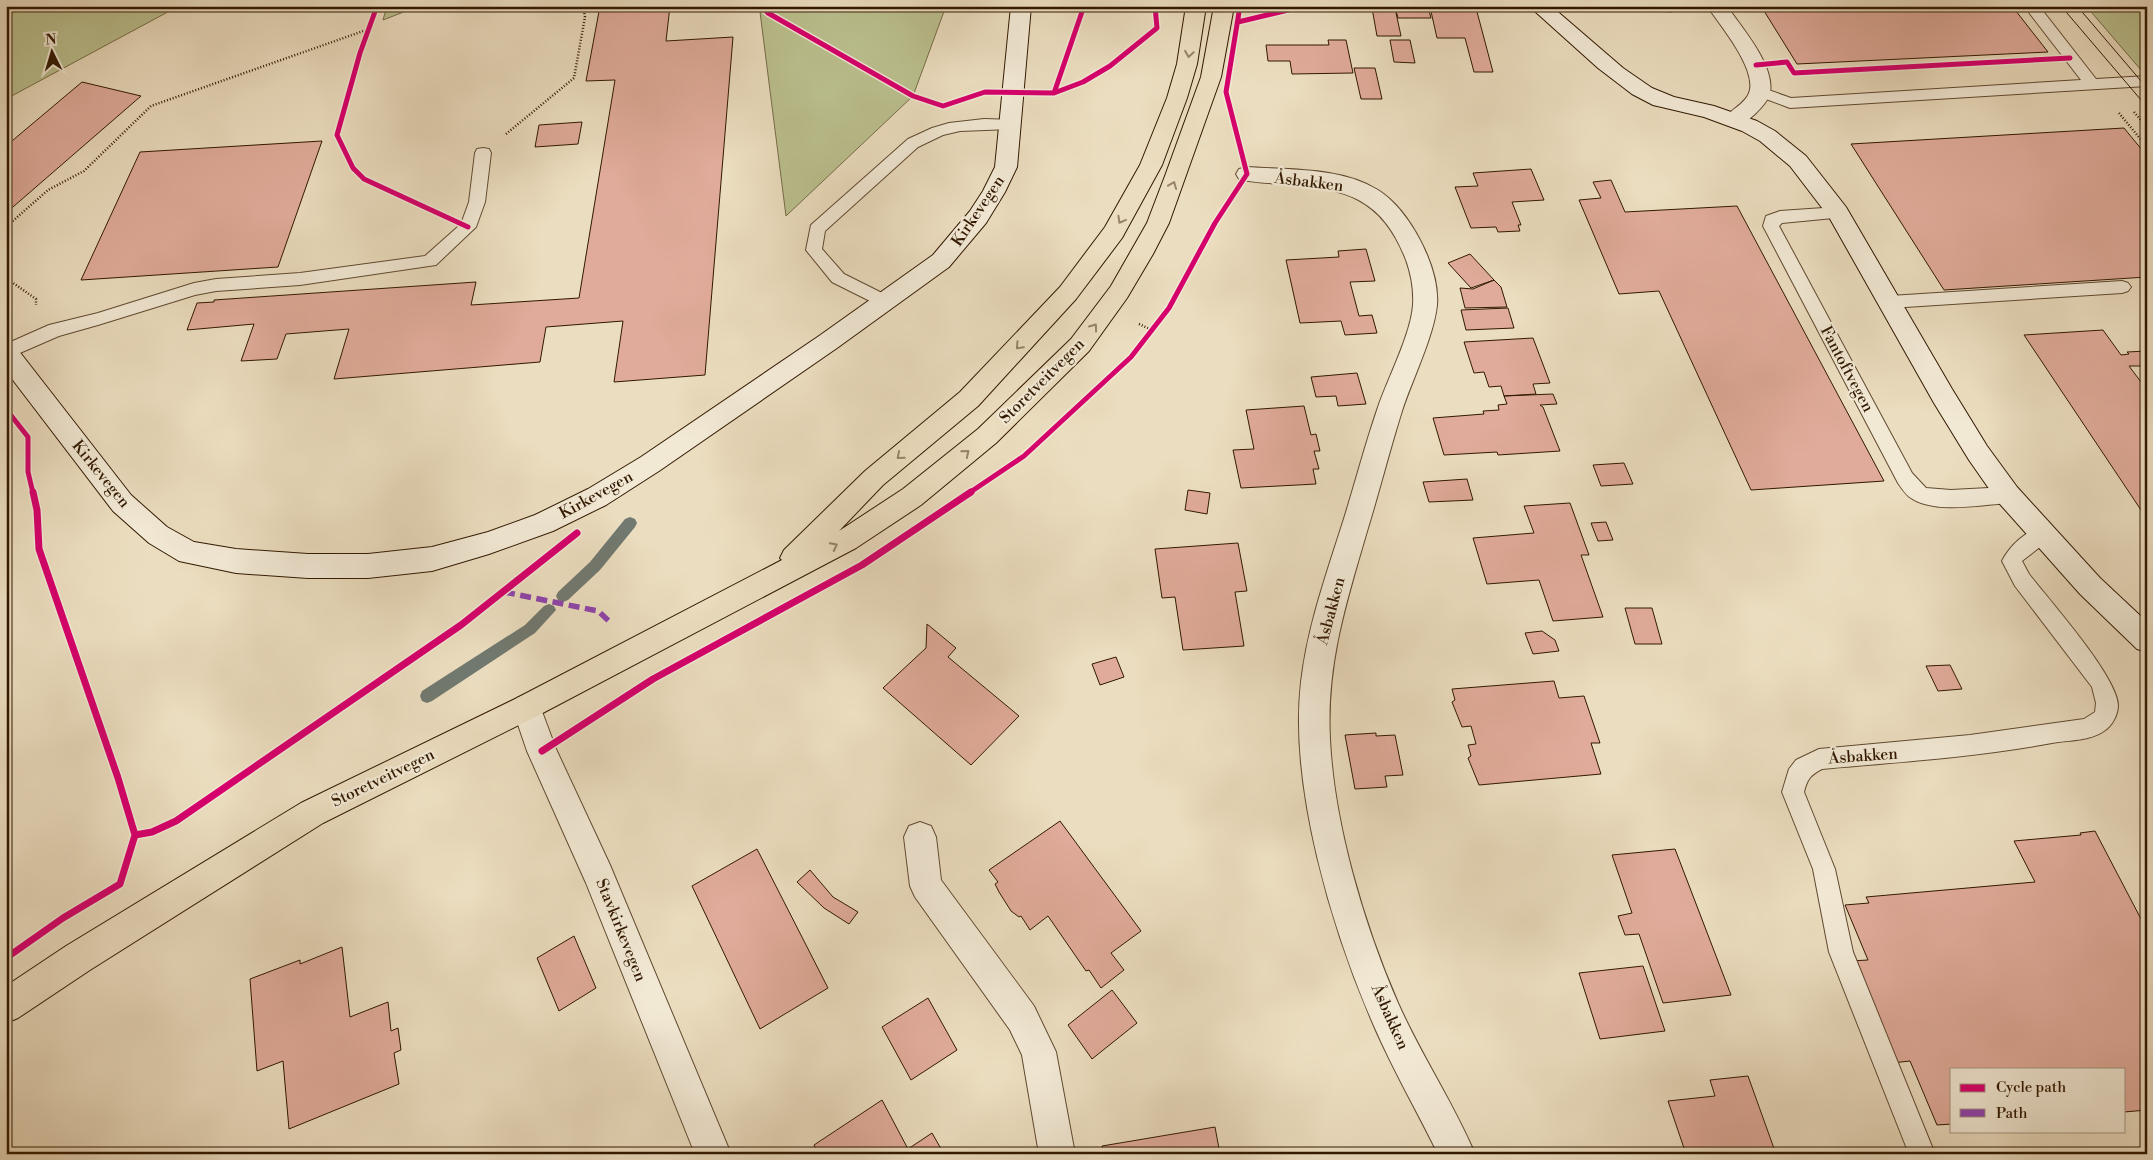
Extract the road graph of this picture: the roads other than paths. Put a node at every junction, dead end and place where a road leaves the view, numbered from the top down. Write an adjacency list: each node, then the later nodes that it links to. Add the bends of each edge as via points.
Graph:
1 (1021, 6): 11 (street, Kirkevegen)
2 (1196, 6): 21 (main road, Storetveitvegen, one-way to 21, via 1188,64 1177,98 1150,165 1114,232 1068,293 969,399 874,478)
3 (1224, 6): 21 (main road, Storetveitvegen, one-way to 3, via 846,540 912,497 987,436 1080,345 1119,292 1158,223 1211,77)
4 (1539, 6): 10 (street, via 1643,92 1658,100)
5 (1717, 6): 9 (street, via 1756,64)
6 (2031, 6): 8 (lane)
7 (2147, 81): 8 (lane)
8 (2092, 85): 9 (lane, via 1790,103)
9 (1760, 92): 10 (street)
10 (1735, 119): 14 (street, via 1762,132 1800,162)
11 (1011, 124): 16 (street, Kirkevegen, via 1006,167 999,184 957,246); 16 (lane, via 958,125 930,133 913,143 817,229 814,250 838,278)
12 (483, 153): 18 (lane, Kirkevegen, via 477,202 468,227 430,261 300,279 194,289 34,338)
13 (1247, 174): 28 (street, Åsbakken, via 1334,183 1372,197 1408,238 1422,279 1425,305 1330,605 1320,650 1314,707 1316,763 1327,837 1348,914 1386,1014)
14 (1838, 213): 17 (street); 19 (lane, Fantoftvegen, via 1780,216 1772,220 1771,226 1911,488 1933,498)
15 (2122, 287): 17 (lane)
16 (884, 300): 18 (street, Kirkevegen, via 820,348 650,464 597,496 544,523 489,544 432,559 368,566 236,561 189,553 158,535 122,504)
17 (1890, 302): 19 (street, via 1948,404)
18 (6, 353)
19 (2008, 496): 20 (street)
20 (2042, 534): 22 (street); 29 (lane, Åsbakken, via 2017,552 2012,561 2022,580 2099,680 2108,699 2105,716 2096,725 1948,749 1819,759 1804,767 1797,776 1793,792 1824,869 1841,952)
21 (775, 577): 23 (main road, Storetveitvegen)
22 (2147, 640)
23 (527, 707): 25 (main road, Storetveitvegen, via 312,813); 26 (street, Stavkirkevegen, via 542,751 599,876)
24 (920, 836): 27 (street, via 926,886 1022,1018 1039,1052)
25 (6, 1006)
26 (713, 1154)
27 (1058, 1154)
28 (1457, 1154)
29 (1922, 1154)

